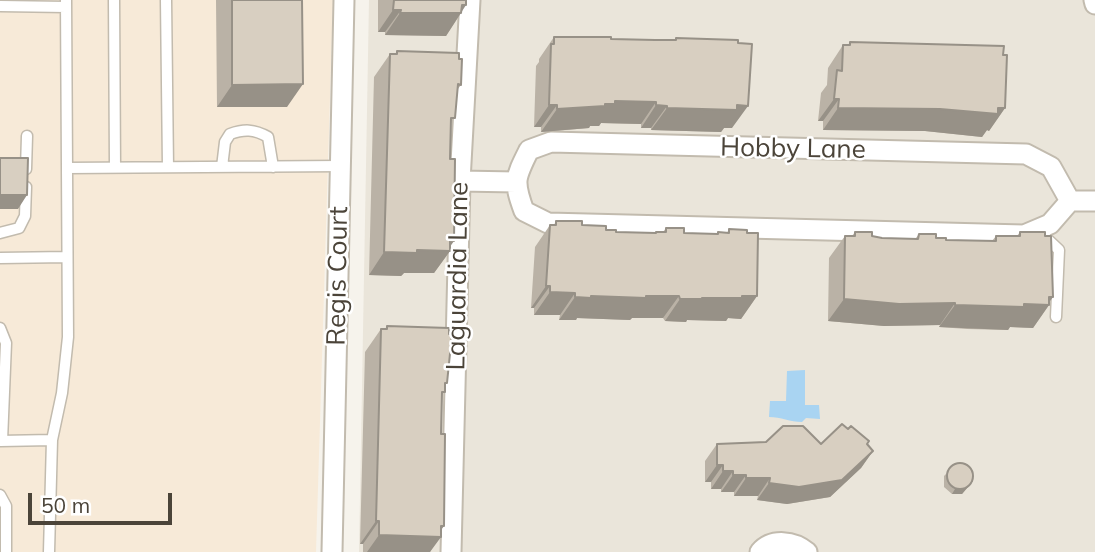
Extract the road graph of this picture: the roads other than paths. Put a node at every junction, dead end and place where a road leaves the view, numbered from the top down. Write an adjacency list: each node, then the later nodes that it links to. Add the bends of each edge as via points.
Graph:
1 (114, 0): 9 (lane)
2 (166, 0): 10 (lane)
3 (344, 0): 8 (street, Regis Court)
4 (470, 0): 14 (street, Laguardia Lane)
5 (66, 4): 6 (lane); 13 (lane)
6 (0, 6)
7 (27, 136): 19 (lane, via 25,216 19,228)
8 (341, 166): 12 (lane); 29 (street, Regis Court)
9 (115, 167): 10 (lane); 13 (lane)
10 (168, 167): 11 (lane)
11 (222, 167): 12 (lane); 12 (lane, via 225,142 230,134 243,130 268,137)
12 (273, 167)
13 (67, 168): 20 (lane)
14 (460, 181): 15 (street); 30 (street, Laguardia Lane)
15 (516, 182): 16 (street, Hobby Lane, via 529,150 551,142 1026,154 1051,167); 18 (street, via 524,211 548,223 1024,235)
16 (1070, 201): 17 (street); 18 (street, via 1050,224)
17 (1095, 201)
18 (1038, 229): 22 (lane, via 1059,250)
19 (0, 233)
20 (68, 257): 21 (lane); 25 (lane, via 68,337)
21 (0, 258)
22 (1056, 317)
23 (0, 328): 24 (lane, via 6,343)
24 (1, 440): 25 (lane)
25 (52, 440): 28 (lane)
26 (0, 495): 27 (lane, via 6,506)
27 (6, 552)
28 (49, 552)
29 (332, 552)
30 (451, 552)
31 (760, 552): 32 (street, via 786,543)
32 (807, 552)

